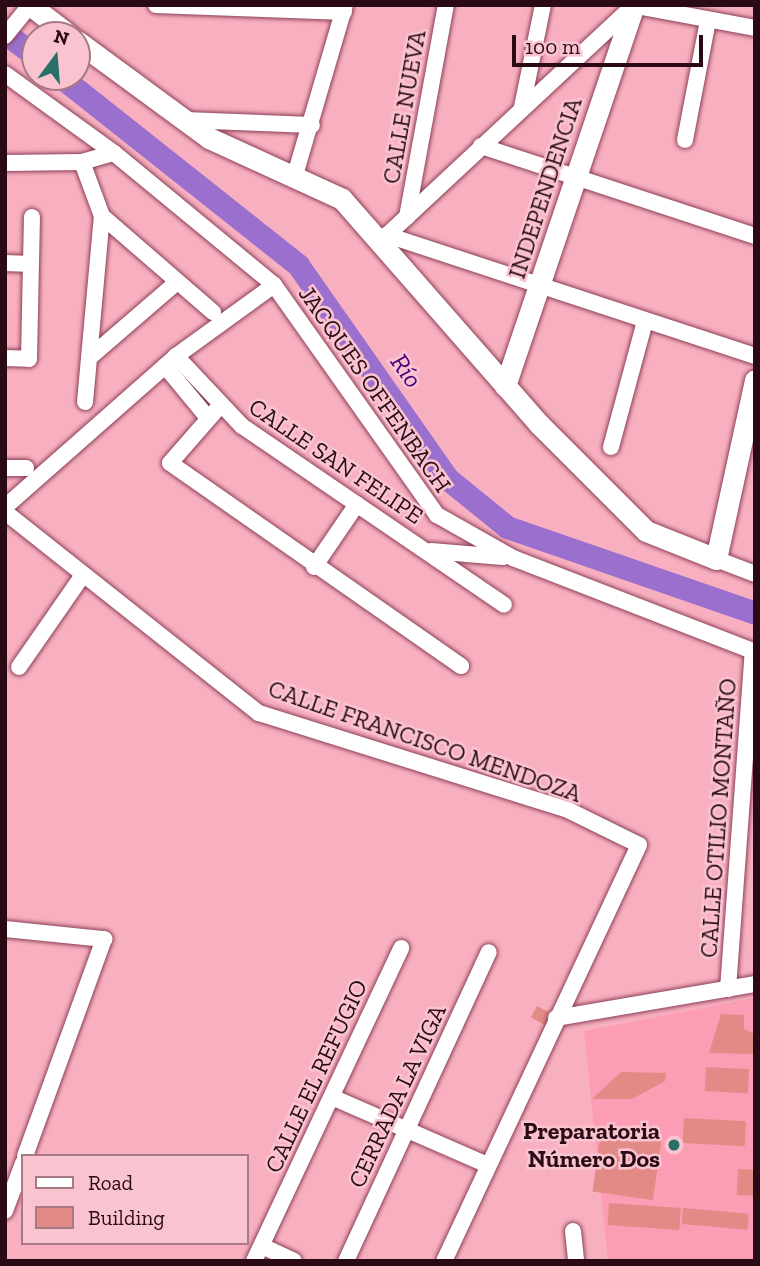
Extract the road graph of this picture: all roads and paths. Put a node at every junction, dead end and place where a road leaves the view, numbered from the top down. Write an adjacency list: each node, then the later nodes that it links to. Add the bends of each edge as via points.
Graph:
1 (156, 5): 6 (street)
2 (446, 5): 25 (street, CALLE NUEVA)
3 (543, 5): 13 (street)
4 (633, 5): 7 (street); 13 (street); 22 (street, INDEPENDENCIA)
5 (28, 7): 8 (street); 10 (street)
6 (344, 9): 15 (street)
7 (708, 20): 9 (street); 16 (street)
8 (48, 21)
9 (755, 28)
10 (5, 36)
11 (91, 52): 14 (street)
12 (5, 74): 18 (street, JACQUES OFFENBACH)
13 (522, 107): 17 (street)
14 (178, 119): 15 (street); 21 (street)
15 (312, 125): 21 (street)
16 (685, 140)
17 (481, 146): 22 (street); 25 (street)
18 (114, 153): 19 (street); 31 (street, JACQUES OFFENBACH)
19 (82, 162): 20 (street); 23 (street)
20 (5, 163)
21 (295, 175): 27 (street, via 330,189)
22 (576, 176): 26 (street); 32 (street, INDEPENDENCIA)
23 (102, 216): 30 (street); 37 (street)
24 (32, 217): 29 (street)
25 (407, 217): 27 (street)
26 (755, 236)
27 (383, 239): 32 (street); 40 (street)
28 (5, 263): 29 (street)
29 (31, 264): 36 (street, via 29,359)
30 (177, 282): 33 (street); 37 (street)
31 (274, 285): 38 (street); 49 (street, JACQUES OFFENBACH, via 437,515)
32 (539, 287): 34 (street); 40 (street, INDEPENDENCIA)
33 (213, 312)
34 (645, 321): 35 (street); 43 (street)
35 (755, 356)
36 (5, 358)
37 (89, 358): 41 (street)
38 (171, 361): 42 (street, CALLE SAN FELIPE); 47 (street)
39 (754, 385): 50 (street)
40 (505, 386): 50 (street, via 630,520)
41 (85, 402)
42 (213, 413): 46 (street, CALLE SAN FELIPE); 51 (street, CALLE SAN FELIPE, via 170,463)
43 (611, 447)
44 (5, 468): 45 (street)
45 (26, 468)
46 (357, 504): 48 (street, CALLE SAN FELIPE); 51 (street)
47 (5, 510): 53 (street, CALLE FRANCISCO MENDOZA)
48 (428, 551): 49 (street); 54 (street, CALLE SAN FELIPE)
49 (513, 558): 55 (street, JACQUES OFFENBACH)
50 (716, 559): 52 (street)
51 (314, 567): 56 (street)
52 (755, 574)
53 (83, 575): 57 (street); 63 (street, CALLE FRANCISCO MENDOZA, via 259,713 568,810 639,845)
54 (504, 605)
55 (754, 651): 62 (street, CALLE OTILIO MONTAÑO)
56 (461, 666)
57 (19, 667)
58 (5, 929): 66 (street, via 104,939)
59 (401, 948): 64 (street, CALLE EL REFUGIO)
60 (489, 951): 65 (street, CERRADA LA VIGA)
61 (755, 984): 62 (street)
62 (728, 989): 63 (street)
63 (556, 1018): 67 (street)
64 (332, 1097): 65 (street); 71 (street, CALLE EL REFUGIO)
65 (406, 1129): 67 (street); 74 (street, CERRADA LA VIGA)
66 (26, 1154)
67 (488, 1165): 75 (street)
68 (21, 1168): 69 (street)
69 (5, 1210)
70 (573, 1231): 76 (street)
71 (262, 1245): 72 (street, CALLE EL REFUGIO); 73 (street)
72 (254, 1261)
73 (294, 1261)
74 (346, 1261)
75 (444, 1261)
76 (576, 1261)

